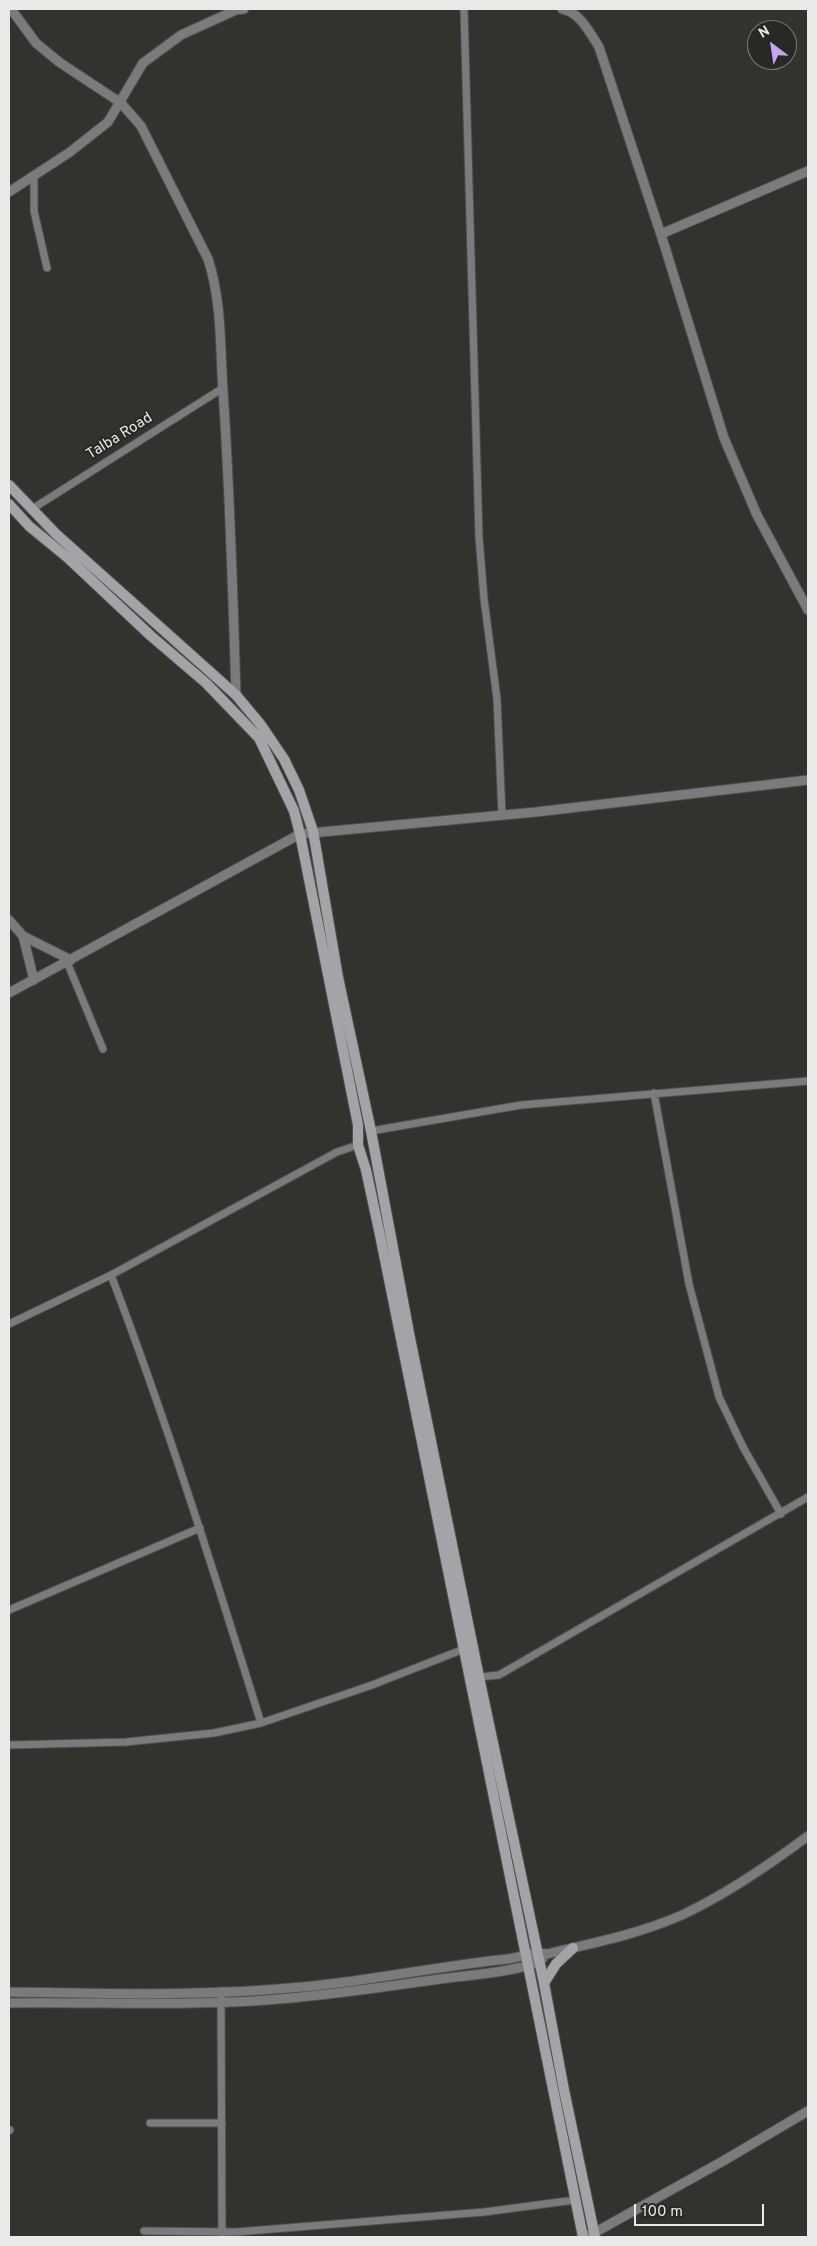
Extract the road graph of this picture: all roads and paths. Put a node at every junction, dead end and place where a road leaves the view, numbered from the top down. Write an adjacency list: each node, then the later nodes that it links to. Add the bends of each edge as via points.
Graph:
1 (11, 9): 5 (street, via 36,43)
2 (244, 9): 5 (street, via 181,35 143,63)
3 (464, 9): 18 (street, via 480,551 497,699)
4 (562, 9): 9 (street, via 585,24 599,47)
5 (122, 103): 7 (street, via 108,122); 11 (street, via 141,126 208,259 216,282)
6 (808, 171): 9 (street)
7 (34, 176): 8 (street); 10 (street, via 34,211)
8 (9, 192)
9 (661, 234): 15 (street, via 738,474)
10 (47, 268)
11 (223, 388): 14 (street, Talba Road); 16 (street, via 230,486)
12 (9, 484): 14 (main road)
13 (10, 509): 20 (main road, via 206,682 259,738 294,811)
14 (32, 509): 16 (main road)
15 (808, 610)
16 (236, 695): 19 (main road, via 284,758)
17 (808, 780): 18 (street)
18 (502, 815): 19 (street)
19 (313, 831): 20 (street); 29 (main road, via 338,977)
20 (300, 834): 23 (street); 30 (main road, via 358,1125)
21 (9, 920): 22 (street)
22 (23, 936): 23 (street); 24 (street)
23 (69, 961): 24 (street); 26 (street)
24 (34, 980): 25 (street)
25 (9, 994)
26 (103, 1049)
27 (808, 1081): 28 (street)
28 (654, 1092): 29 (street, via 521,1105); 34 (street, via 689,1284 719,1397)
29 (371, 1131): 38 (main road)
30 (358, 1144): 31 (street, via 337,1152); 37 (main road, via 368,1179)
31 (111, 1274): 32 (street); 35 (street)
32 (9, 1324)
33 (808, 1497): 34 (street)
34 (781, 1514): 38 (street, via 500,1675)
35 (200, 1528): 36 (street); 39 (street)
36 (9, 1610)
37 (464, 1650): 39 (street); 44 (main road)
38 (479, 1677): 43 (main road)
39 (261, 1723): 40 (street, via 214,1733 126,1742)
40 (9, 1745)
41 (808, 1836): 42 (street, via 728,1890 683,1914 611,1940)
42 (573, 1948): 43 (street); 45 (main road, via 556,1964)
43 (541, 1956): 44 (street); 45 (main road)
44 (527, 1959): 46 (street, via 337,1983); 48 (street, via 509,1969 348,1992); 53 (main road)
45 (544, 1983): 56 (main road)
46 (221, 1991): 47 (street); 48 (street)
47 (9, 1992)
48 (221, 2002): 49 (street); 52 (street)
49 (9, 2003)
50 (808, 2111): 56 (street)
51 (150, 2123): 52 (street)
52 (222, 2123): 55 (street)
53 (575, 2200): 55 (street, via 484,2212); 57 (main road)
54 (144, 2231): 55 (street)
55 (222, 2235)
56 (594, 2235): 57 (street)
57 (583, 2237)

